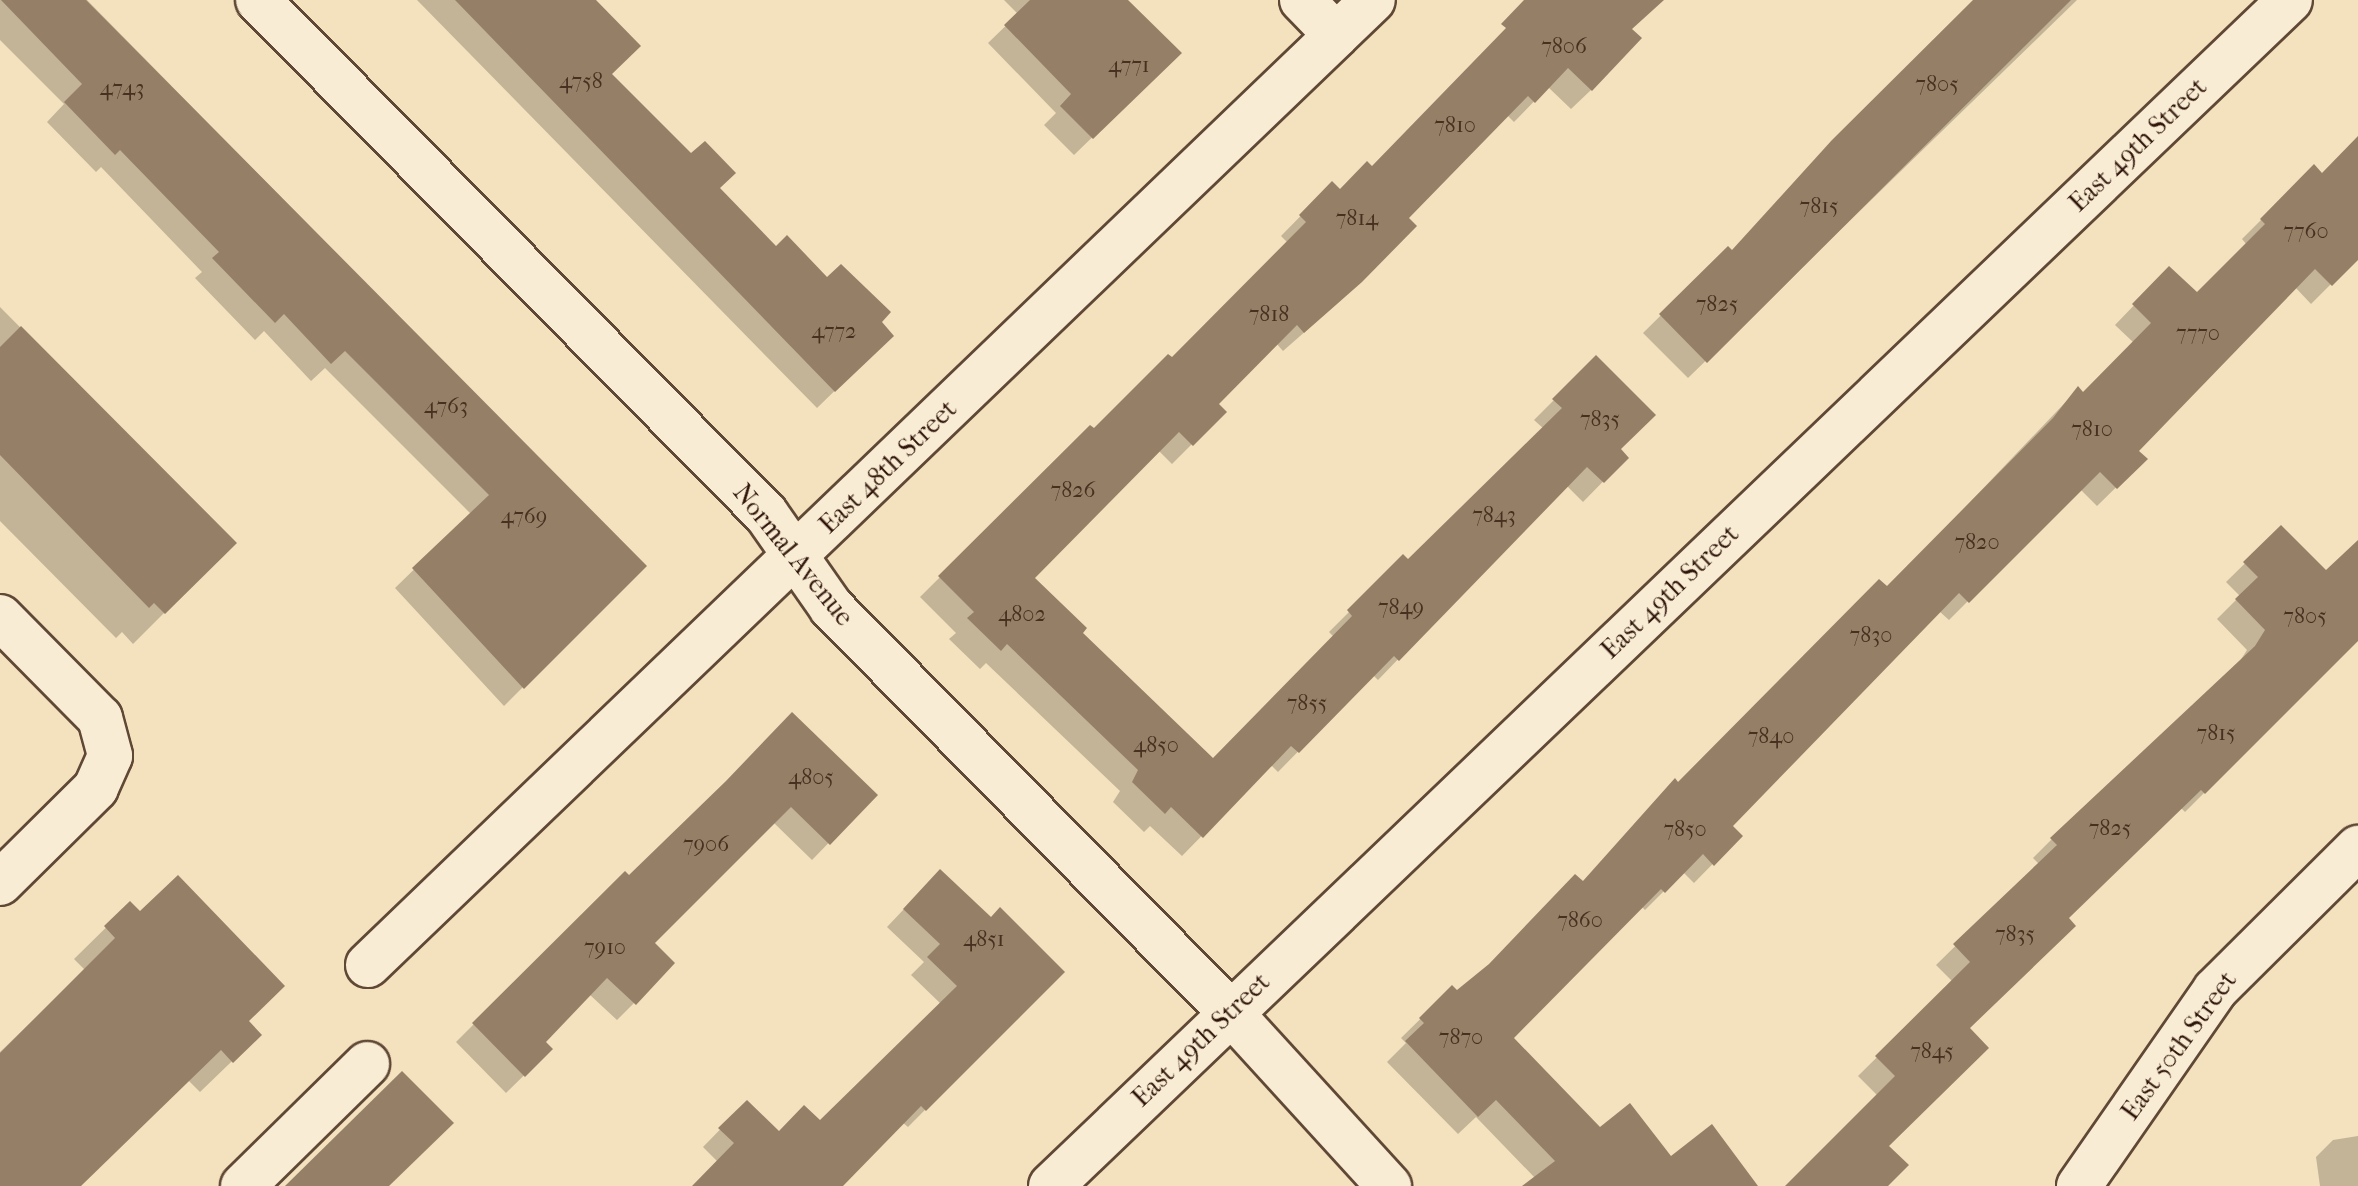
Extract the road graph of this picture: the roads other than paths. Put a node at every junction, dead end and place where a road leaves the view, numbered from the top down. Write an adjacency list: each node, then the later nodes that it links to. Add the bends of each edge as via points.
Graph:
1 (258, 0): 6 (street, Normal Avenue, via 766,514)
2 (1302, 0): 5 (street)
3 (1373, 0): 5 (street, East 48th Street)
4 (2290, 0): 11 (street, East 49th Street)
5 (1336, 35): 6 (street, East 48th Street)
6 (795, 557): 10 (street, East 48th Street); 11 (street, Normal Avenue, via 831,607)
7 (0, 617): 9 (street, via 100,718 110,756 96,788)
8 (2358, 848): 16 (street, East 50th Street, via 2215,990)
9 (0, 883)
10 (368, 965)
11 (1230, 1012): 14 (street, East 49th Street); 15 (street, Normal Avenue)
12 (367, 1064): 13 (street)
13 (243, 1186)
14 (1051, 1186)
15 (1389, 1186)
16 (2079, 1186)

